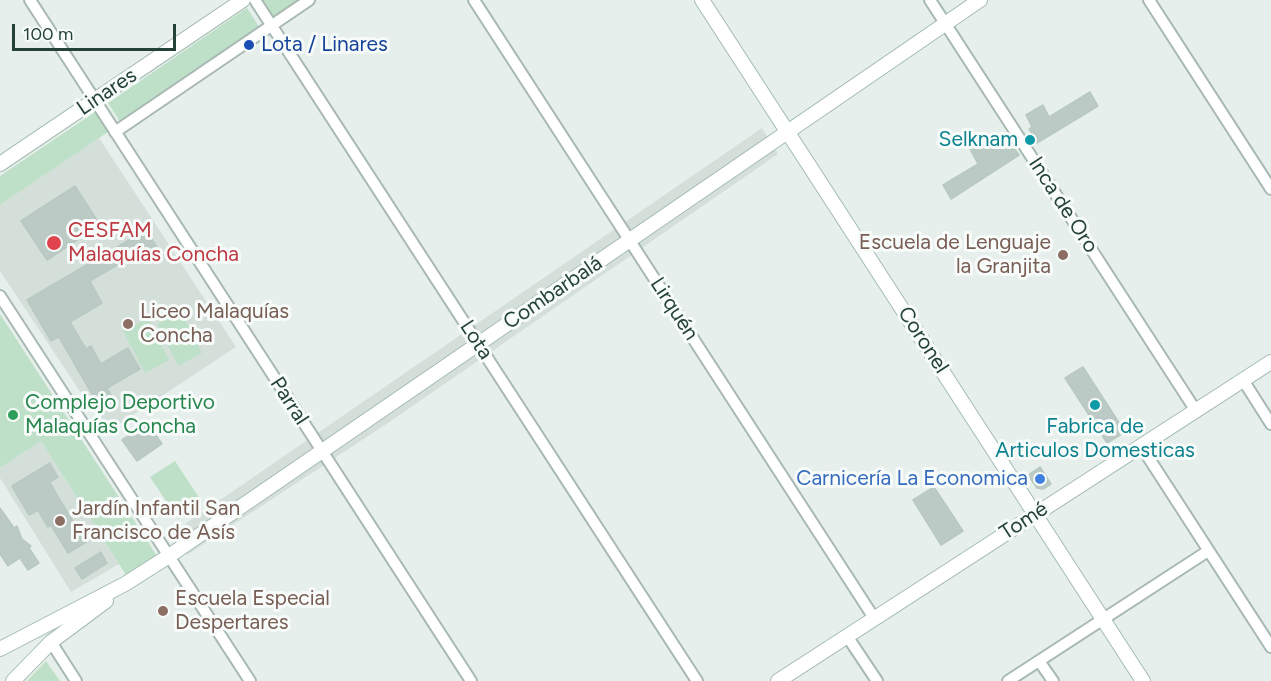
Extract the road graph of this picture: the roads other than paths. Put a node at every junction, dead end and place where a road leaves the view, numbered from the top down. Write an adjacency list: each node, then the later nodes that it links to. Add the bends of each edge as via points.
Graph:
1 (30, 0): 12 (street, Parral)
2 (243, 0): 12 (street, Linares)
3 (255, 0): 11 (street, Lota)
4 (309, 0): 11 (street, Linares)
5 (474, 0): 17 (street, Lirquén)
6 (702, 0): 14 (street, Coronel)
7 (930, 0): 10 (street, Inca de Oro)
8 (980, 0): 10 (street, Combarbalá)
9 (1149, 0): 16 (street)
10 (945, 24): 14 (street, Combarbalá); 22 (street, Inca de Oro)
11 (272, 25): 13 (street, Linares); 19 (street, Lota)
12 (95, 100): 13 (street, Parral); 15 (street, Linares)
13 (115, 132): 25 (street, Parral)
14 (788, 132): 17 (street, Combarbalá); 26 (street, Coronel)
15 (0, 164)
16 (1271, 189)
17 (629, 240): 19 (street, Combarbalá); 30 (street, Lirquén)
18 (0, 296): 28 (street)
19 (478, 344): 25 (street, Combarbalá); 44 (street, Lota)
20 (1271, 362): 21 (street, Tomé)
21 (1243, 380): 22 (street, Tomé); 23 (street)
22 (1196, 411): 24 (street, Tomé)
23 (1271, 424)
24 (1140, 446): 26 (street, Tomé); 27 (street)
25 (322, 451): 28 (street, Combarbalá); 43 (street, Parral)
26 (1035, 514): 30 (street, Tomé); 31 (street, Coronel)
27 (1208, 551): 31 (street); 32 (street)
28 (169, 556): 29 (street, Combarbalá); 42 (street)
29 (125, 584): 34 (street, Combarbalá); 35 (street, Combarbalá)
30 (874, 618): 33 (street, Tomé)
31 (1103, 619): 39 (street); 49 (street, Coronel)
32 (1267, 632): 36 (street)
33 (847, 636): 45 (street, Tomé); 46 (street)
34 (22, 637): 37 (street, Combarbalá); 38 (street, via 32,644)
35 (51, 642): 38 (street, Combarbalá); 41 (street)
36 (1271, 647)
37 (0, 649)
38 (35, 658): 40 (street, Combarbalá)
39 (1039, 660): 47 (street); 48 (street)
40 (13, 681)
41 (76, 681)
42 (250, 681)
43 (471, 681)
44 (697, 681)
45 (778, 681)
46 (877, 681)
47 (1008, 681)
48 (1053, 681)
49 (1143, 681)

